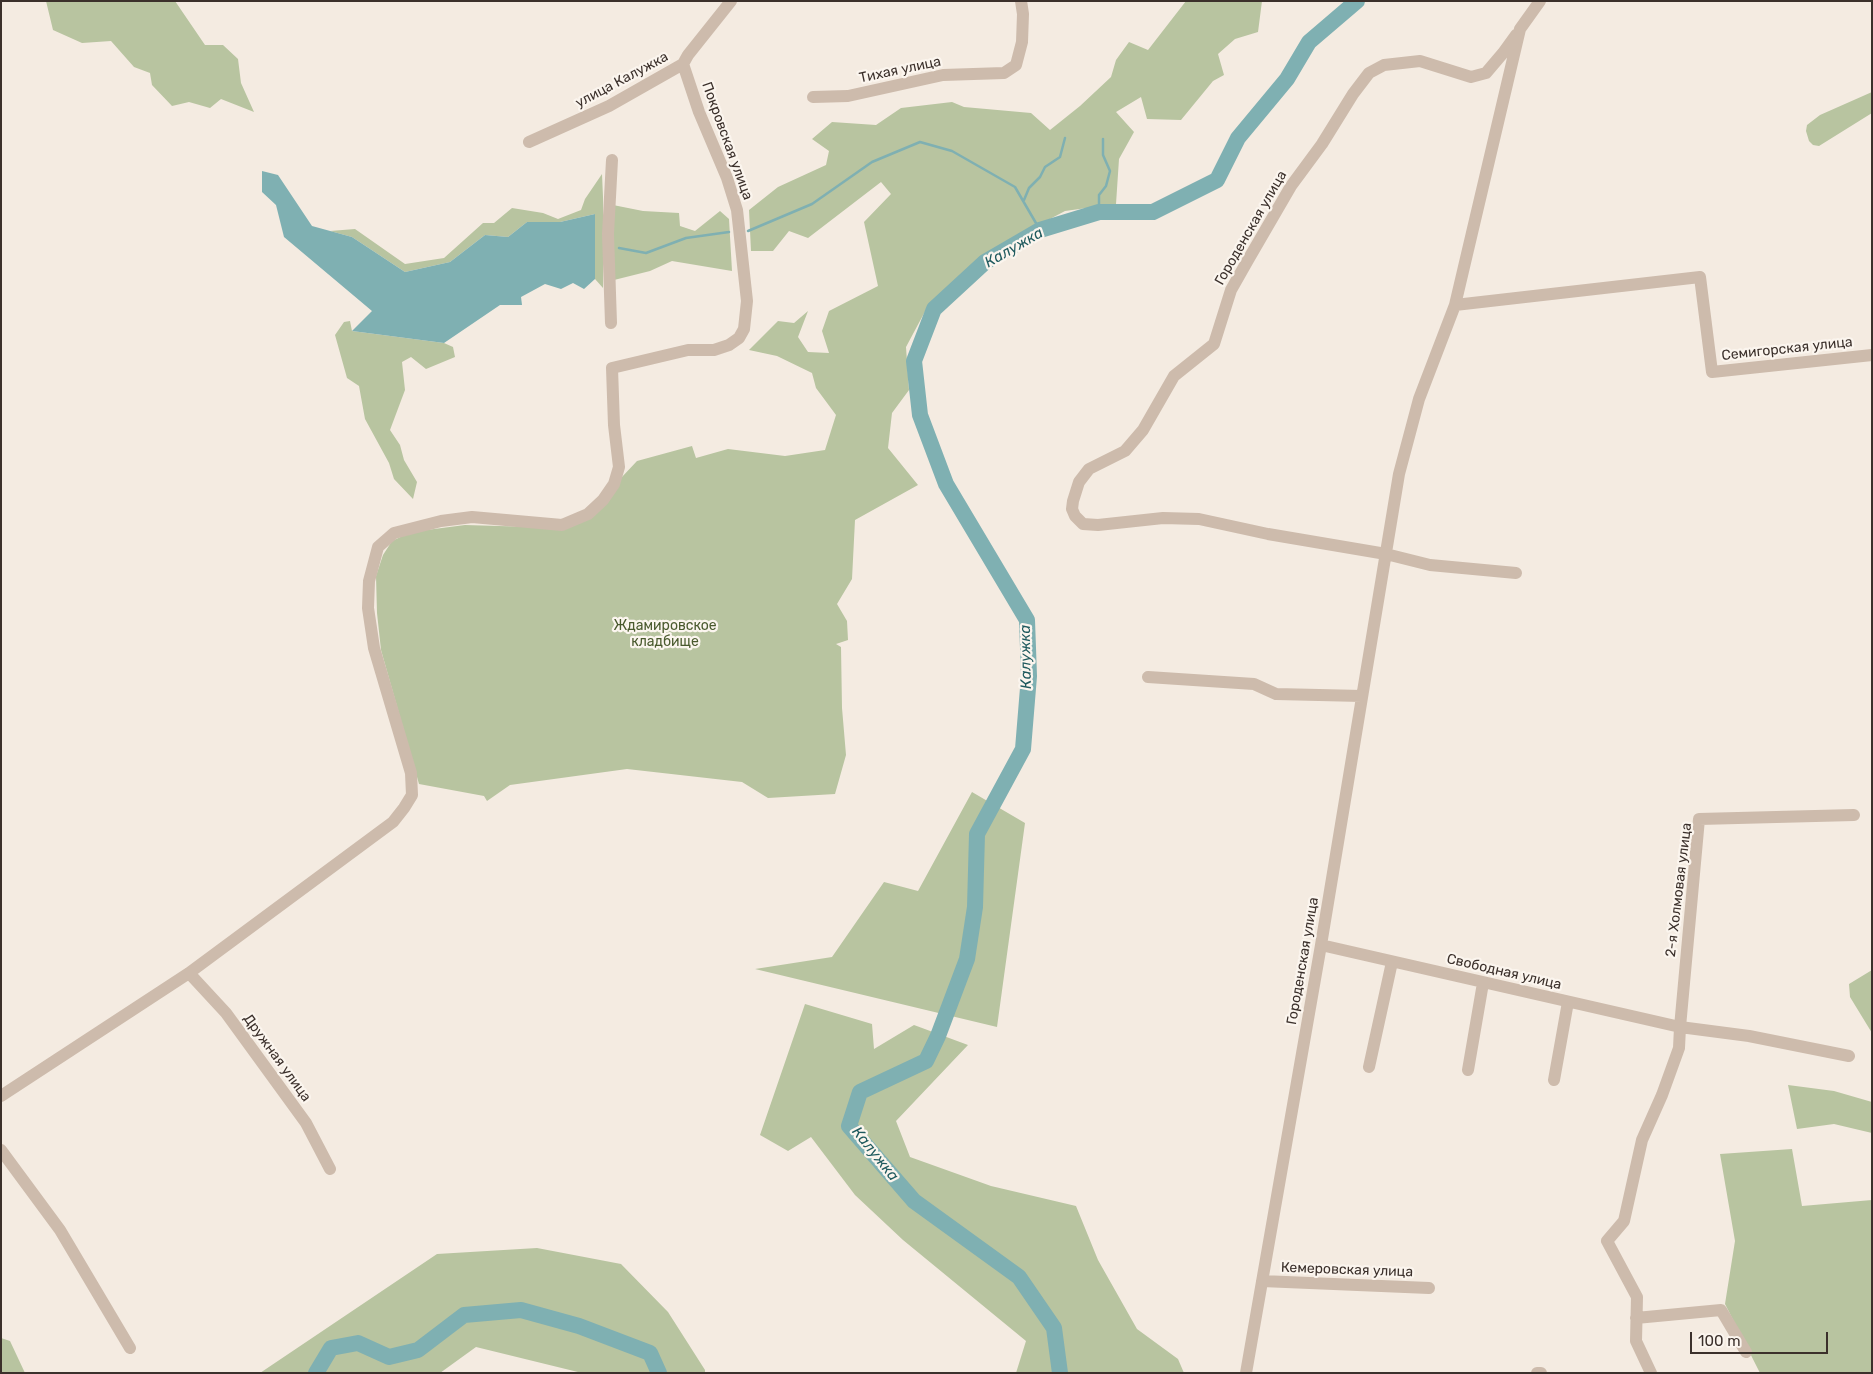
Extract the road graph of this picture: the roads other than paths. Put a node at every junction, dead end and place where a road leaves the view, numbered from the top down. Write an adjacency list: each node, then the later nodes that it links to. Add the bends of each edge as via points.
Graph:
1 (731, 1): 5 (street, улица Калужка)
2 (1021, 1): 6 (street, Тихая улица, via 1022,42 1016,65 1004,73 943,75 848,96)
3 (1540, 1): 4 (street, Городенская улица)
4 (1520, 29): 9 (street, Городенская улица); 12 (street, Городенская улица, via 1486,73 1471,77 1420,61 1384,65 1369,73 1291,186 1230,290 1214,344 1174,376 1143,430 1125,451 1089,469 1079,482 1073,500 1072,510 1083,524 1163,518 1199,519)
5 (683, 64): 7 (street, улица Калужка, via 609,106); 19 (street, Покровская улица, via 737,210 747,301 744,329 739,338 714,350 688,350 612,368 618,467 614,484 588,514 562,525 472,517 441,521 394,533 378,547 369,581 368,608 374,648 411,772 412,795 392,822)
6 (813, 97)
7 (529, 142)
8 (612, 160): 10 (street, via 608,234)
9 (1455, 305): 11 (street, Семигорская улица, via 1700,277 1712,372); 12 (street, Городенская улица, via 1419,399 1398,474)
10 (611, 323)
11 (1872, 355)
12 (1386, 554): 13 (street, Городенская улица, via 1430,565); 15 (street, Городенская улица)
13 (1516, 573)
14 (1148, 677): 15 (street, via 1254,684 1276,694)
15 (1362, 696): 17 (street, Городенская улица)
16 (1854, 815): 22 (street, 2-я Холмовая улица, via 1699,819)
17 (1321, 946): 18 (street, Свободная улица); 30 (street, Городенская улица)
18 (1392, 962): 20 (street, Свободная улица); 24 (street)
19 (189, 973): 27 (street); 29 (street, Дружная улица, via 226,1013 306,1123)
20 (1483, 982): 21 (street, Свободная улица); 25 (street)
21 (1568, 1002): 22 (street, Свободная улица); 26 (street)
22 (1680, 1027): 23 (street, Свободная улица, via 1750,1036); 32 (street, via 1679,1048 1642,1140 1624,1221 1607,1241 1637,1297)
23 (1849, 1056)
24 (1369, 1067)
25 (1468, 1070)
26 (1554, 1080)
27 (1, 1096)
28 (1, 1150): 33 (street, via 60,1230)
29 (330, 1169)
30 (1262, 1281): 31 (street, Кемеровская улица); 35 (street, Городенская улица)
31 (1429, 1288)
32 (1636, 1318): 34 (street, via 1721,1310); 38 (street, via 1636,1341)
33 (130, 1348)
34 (1746, 1352)
35 (1246, 1373)
36 (1537, 1373): 37 (street)
37 (1541, 1373)
38 (1651, 1373)

